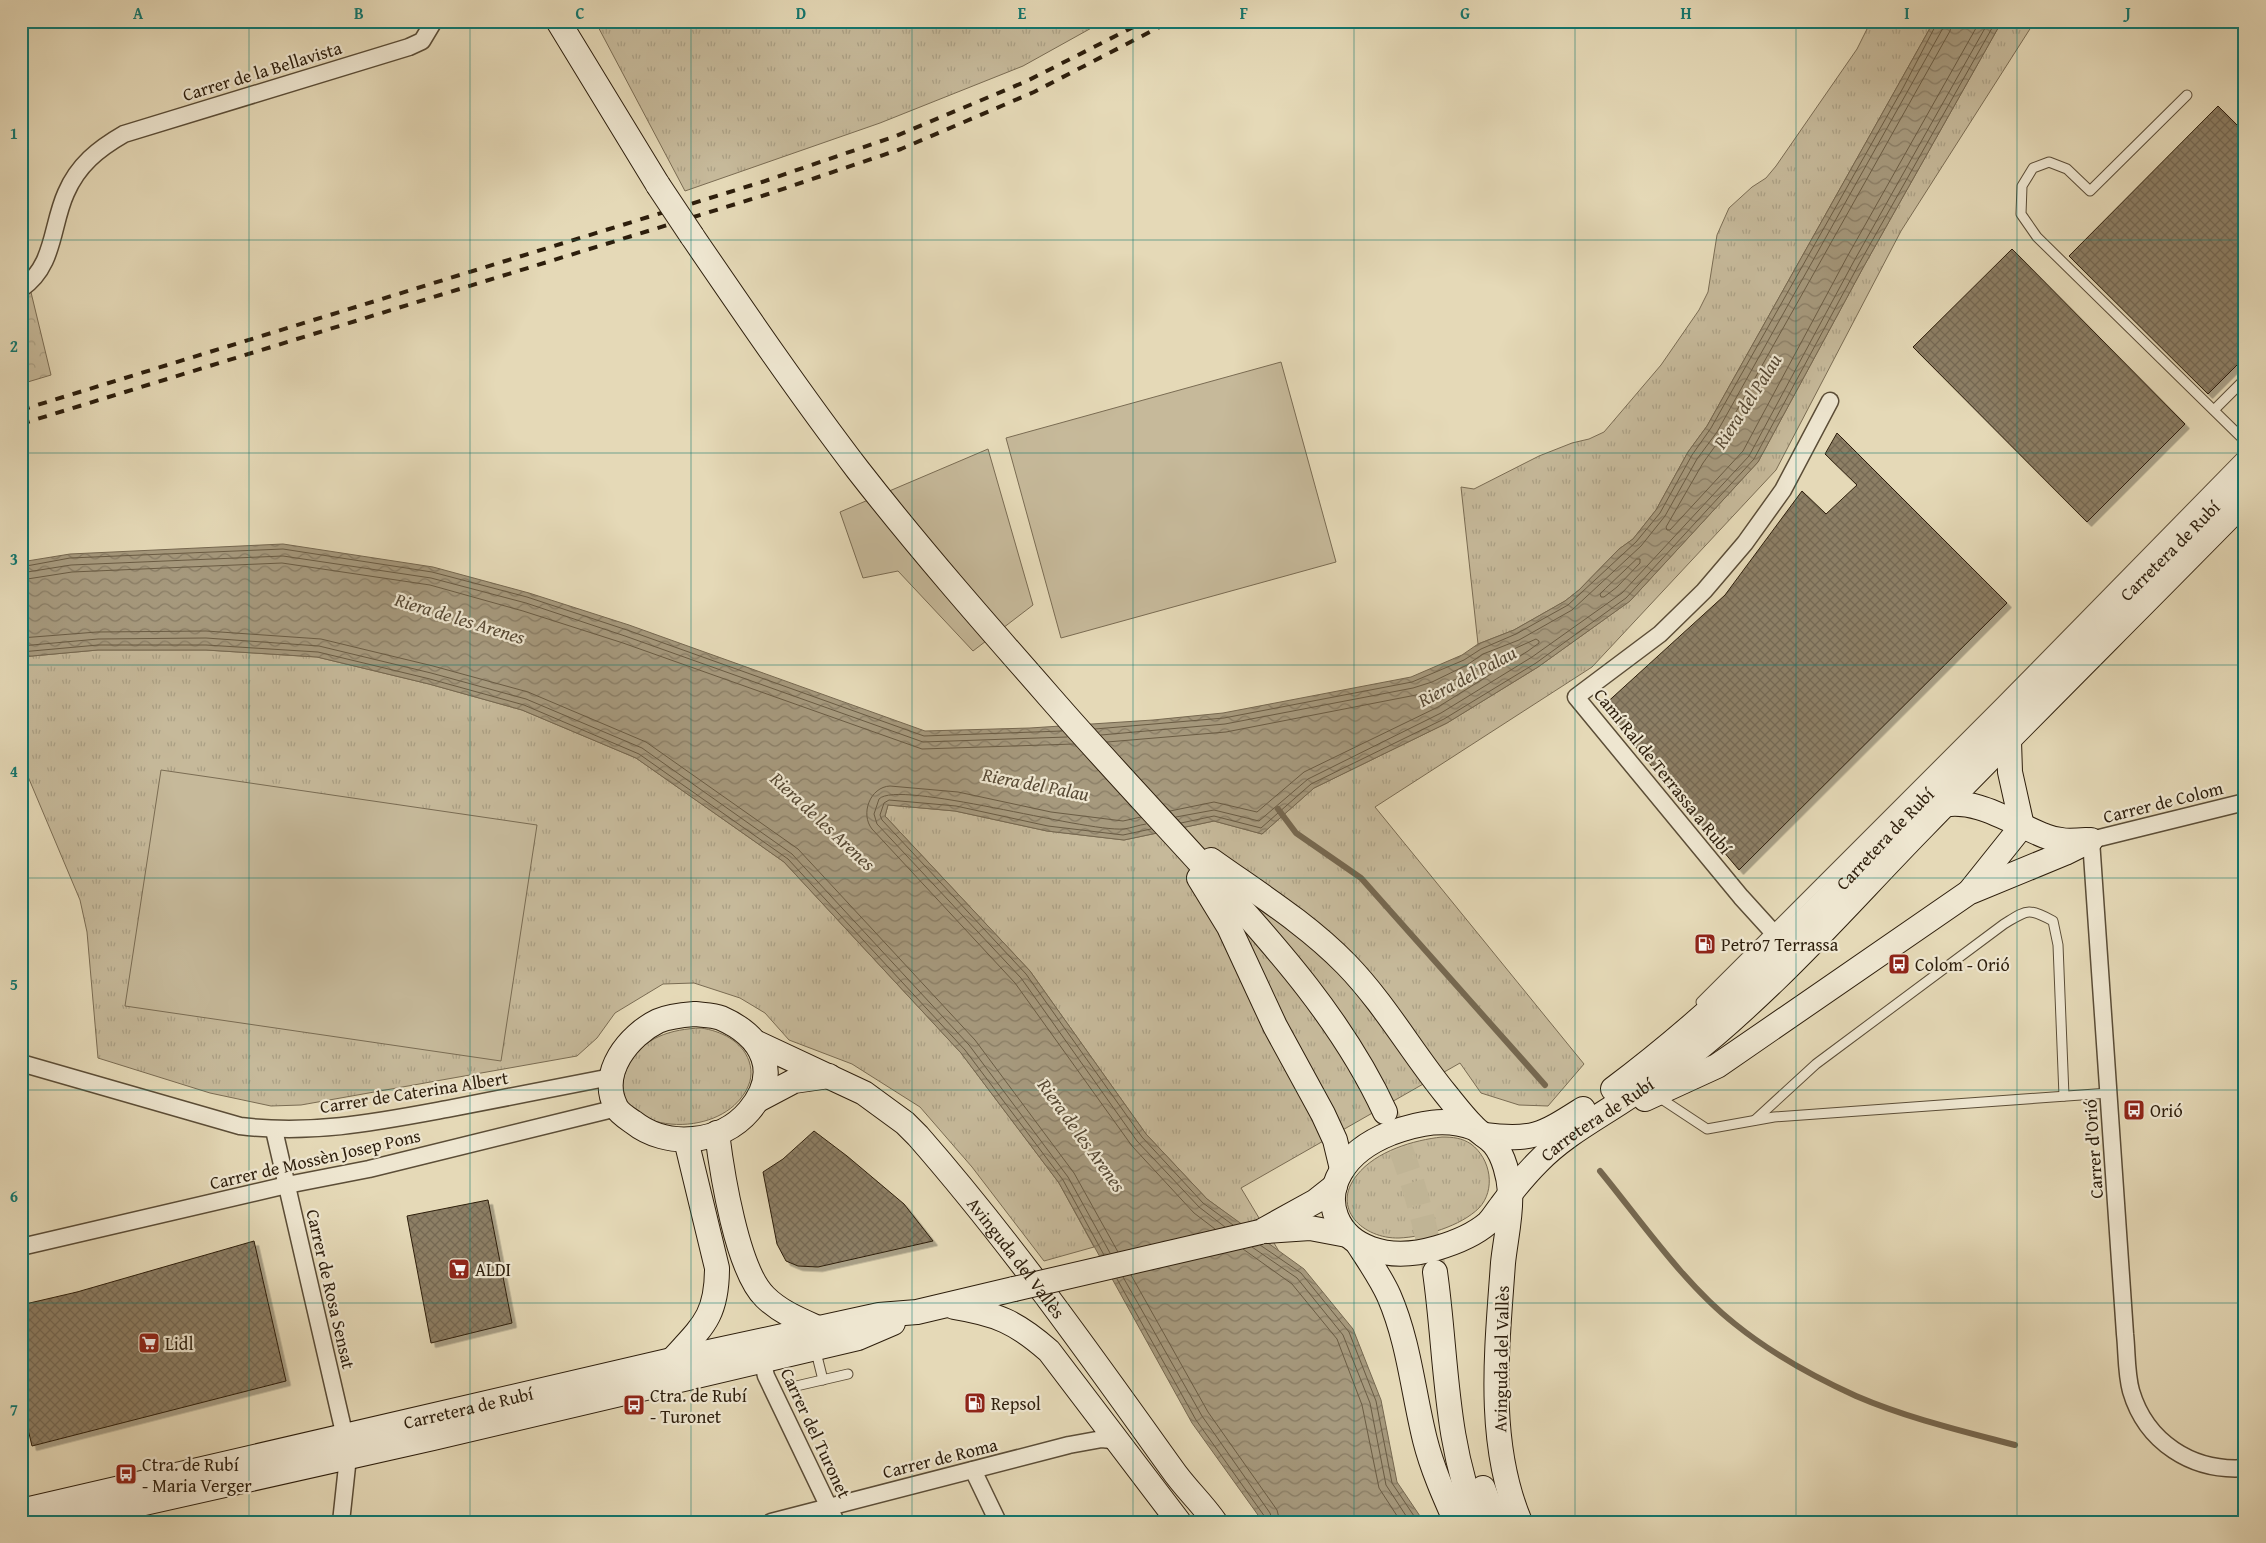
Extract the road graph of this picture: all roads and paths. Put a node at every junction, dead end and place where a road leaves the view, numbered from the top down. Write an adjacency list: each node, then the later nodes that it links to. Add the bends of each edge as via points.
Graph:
1 (558, 21): 16 (main road, bridge, via 692,236 775,358 858,470 975,612)
2 (432, 27): 4 (street, Carrer de la Bellavista, via 422,41 409,48 124,134 103,146 75,175 65,194 47,258 38,273)
3 (2187, 95): 7 (lane, via 2090,191 2067,169 2049,162 2033,168 2022,186 2021,214 2037,237)
4 (21, 289)
5 (2245, 379): 7 (lane)
6 (1830, 401): 21 (street, Camí Ral de Terrassa a Rubí, via 1783,490 1734,557 1660,634 1576,697)
7 (2214, 410): 8 (lane)
8 (2245, 441)
9 (2245, 453): 21 (lane)
10 (2245, 474): 18 (main road, Carretera de Rubí, via 1906,815)
11 (2245, 501): 12 (main road, Carretera de Rubí)
12 (2009, 741): 14 (main road, Carretera de Rubí); 15 (main road, via 2010,772)
13 (2245, 802): 17 (street, Carrer de Colom)
14 (1946, 804): 15 (main road, via 1966,804); 18 (main road, via 1926,812 1861,872); 32 (main road, Carretera de Rubí, via 1775,980 1725,1026 1689,1056)
15 (2022, 826): 17 (main road, via 2063,841); 19 (main road)
16 (1175, 835): 20 (main road); 37 (main road, via 1300,923 1347,966)
17 (2091, 840): 19 (main road); 28 (street, Carrer d'Orió)
18 (1844, 882): 21 (main road, Carretera de Rubí)
19 (1968, 892): 29 (main road, via 1717,1066)
20 (1237, 919): 34 (main road, via 1326,1011); 40 (main road, via 1282,1040 1335,1140)
21 (1777, 937): 22 (lane); 37 (main road, Carretera de Rubí, via 1697,1023 1600,1098 1543,1133 1527,1138)
22 (1694, 1009)
23 (754, 1042): 26 (main road, Avinguda del Vallès); 27 (main road, via 743,1031 720,1018 695,1014 676,1016 641,1031 626,1046); 31 (main road, via 762,1053 766,1072 765,1085)
24 (21, 1063): 36 (street, Carrer de Caterina Albert, via 240,1126)
25 (1622, 1069): 32 (lane)
26 (829, 1076): 31 (main road, via 794,1081); 60 (main road, Avinguda del Vallès, via 864,1093 905,1123 948,1170)
27 (611, 1078): 33 (main road); 36 (street, Carrer de Caterina Albert, via 370,1123 323,1129)
28 (2110, 1093): 30 (lane); 58 (street, Carrer d'Orió, via 2131,1391 2144,1421 2165,1445 2197,1462 2221,1468)
29 (1655, 1095): 32 (main road); 35 (lane, via 1707,1129)
30 (2064, 1096): 35 (lane, via 1774,1116); 35 (lane, via 2058,945 2053,922 2038,913 2026,911 1816,1064)
31 (758, 1100): 38 (main road, via 732,1127)
32 (1607, 1101): 42 (main road, Carretera de Rubí)
33 (617, 1108): 39 (main road, via 639,1127 658,1136); 41 (street, Carrer de Mossèn Josep Pons, via 369,1169)
34 (1385, 1112)
35 (1755, 1120)
36 (274, 1130): 41 (street, Carrer de Rosa Sensat)
37 (1479, 1132): 40 (main road, via 1451,1121 1417,1125 1375,1140 1360,1150); 42 (main road, via 1494,1144)
38 (717, 1133): 39 (main road); 50 (main road, via 734,1219 744,1260 752,1277 764,1296)
39 (686, 1140): 51 (main road, via 717,1283 710,1315)
40 (1338, 1178): 43 (main road, via 1316,1201); 44 (main road, via 1334,1203 1336,1213)
41 (287, 1185): 45 (street, Carrer de Mossèn Josep Pons); 57 (street, Carrer de Rosa Sensat)
42 (1506, 1190): 44 (main road, via 1487,1224 1452,1243 1414,1253 1382,1253); 73 (main road, Avinguda del Vallès, via 1497,1406 1505,1476)
43 (1260, 1232): 44 (main road, via 1310,1228); 47 (main road, Carretera de Rubí, bridge)
44 (1352, 1240): 70 (main road, via 1381,1279 1397,1318 1425,1441)
45 (21, 1247)
46 (1435, 1272): 48 (main road)
47 (947, 1306): 49 (main road, Carretera de Rubí); 56 (main road, Avinguda del Vallès, via 1008,1320 1029,1333 1049,1350)
48 (1440, 1311): 71 (main road, via 1446,1391 1459,1464); 72 (main road, via 1473,1457)
49 (917, 1312): 50 (main road, Carretera de Rubí, via 844,1323); 50 (main road, Carretera de Rubí, via 858,1338)
50 (816, 1337): 51 (main road, Carretera de Rubí); 52 (main road, Carretera de Rubí, via 777,1349); 54 (lane)
51 (672, 1360): 57 (main road, Carretera de Rubí)
52 (762, 1360): 57 (main road, Carretera de Rubí); 62 (street, Carrer del Turonet, via 766,1376)
53 (848, 1374): 54 (lane)
54 (823, 1380): 55 (lane)
55 (792, 1387)
56 (1120, 1441): 59 (street, Carrer de Roma, via 1069,1445); 67 (main road, Avinguda del Vallès)
57 (346, 1447): 61 (main road, Carretera de Rubí); 63 (main road, Carretera de Rubí); 64 (street, Carrer de Rosa Sensat)
58 (2245, 1468)
59 (973, 1470): 62 (street, Carrer de Roma); 66 (street)
60 (1174, 1472): 68 (main road, Avinguda del Vallès); 69 (main road, Avinguda del Vallès, via 1202,1502)
61 (21, 1511)
62 (833, 1515): 65 (street, Carrer de Roma)
63 (60, 1522)
64 (341, 1522)
65 (771, 1522)
66 (998, 1522)
67 (1179, 1522)
68 (1201, 1522)
69 (1215, 1522)
70 (1456, 1522)
71 (1478, 1522)
72 (1496, 1522)
73 (1520, 1522)

